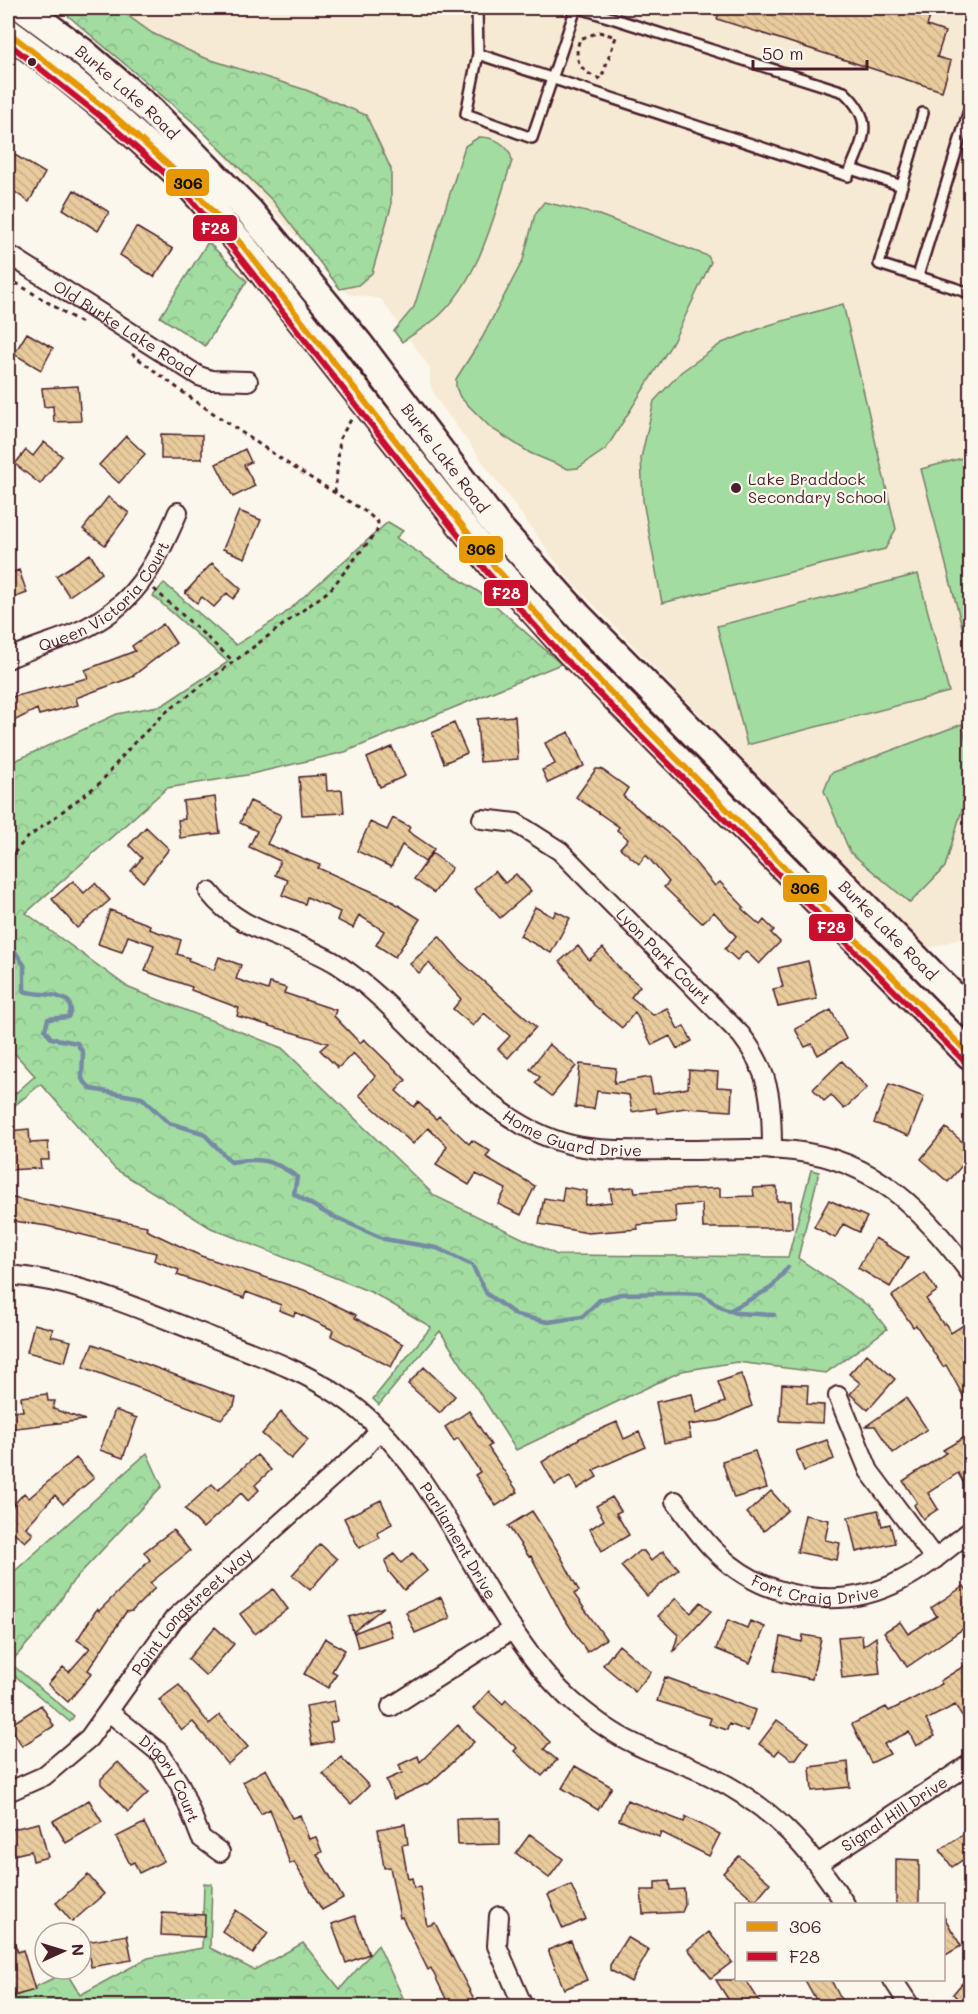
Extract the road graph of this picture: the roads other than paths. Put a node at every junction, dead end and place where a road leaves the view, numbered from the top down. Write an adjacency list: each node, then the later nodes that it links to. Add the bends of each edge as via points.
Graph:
1 (23, 8): 19 (main road, Burke Lake Road, via 150,110 250,212 358,343 496,525 572,609)
2 (477, 8): 5 (lane)
3 (578, 8): 6 (lane); 9 (lane, via 844,92 859,106 865,119)
4 (8, 32): 20 (main road, Burke Lake Road, via 111,113 185,180 242,245 501,574 570,651)
5 (478, 54): 6 (lane); 6 (lane, via 466,114 532,138)
6 (552, 78): 9 (lane, via 848,176)
7 (970, 106): 12 (lane)
8 (923, 112): 10 (lane)
9 (851, 169): 10 (lane)
10 (902, 186): 12 (lane, via 879,264)
11 (8, 254): 14 (street, Old Burke Lake Road, via 199,376)
12 (918, 276): 13 (lane)
13 (970, 293)
14 (248, 381)
15 (178, 512): 16 (street, Queen Victoria Court, via 160,555 123,603 97,622)
16 (8, 659)
17 (482, 819): 21 (street, Lyon Park Court, via 516,823 560,851 741,1035 758,1059 768,1083)
18 (209, 892): 21 (street, Home Guard Drive, via 221,908 238,920 317,954 353,975 495,1107 535,1132 571,1145 608,1150)
19 (970, 1012)
20 (970, 1055)
21 (772, 1150): 22 (street, Home Guard Drive, via 834,1160 883,1182 928,1220)
22 (970, 1273)
23 (8, 1275): 25 (street, Parliament Drive, via 65,1284 105,1296 308,1376 339,1395)
24 (838, 1396): 28 (street, via 869,1470)
25 (380, 1430): 29 (street, Parliament Drive, via 421,1480); 31 (street, Point Longstreet Way, via 174,1619)
26 (675, 1501): 28 (street, Fort Craig Drive, via 706,1543 728,1564 760,1583 796,1595 832,1598 871,1593 901,1581)
27 (970, 1531): 28 (street, Fort Craig Drive)
28 (935, 1559)
29 (513, 1629): 30 (street); 35 (street, Parliament Drive, via 553,1682 594,1720 633,1744 708,1774 742,1793 780,1822)
30 (391, 1707)
31 (109, 1712): 33 (street, Point Longstreet Way, via 65,1760 44,1776); 34 (street, Digory Court, via 160,1753 180,1785 201,1838)
32 (970, 1764): 35 (street, Signal Hill Drive)
33 (8, 1792)
34 (220, 1852)
35 (819, 1863): 36 (street, Parliament Drive)
36 (844, 1903)
37 (499, 1916): 39 (street, via 497,1946)
38 (894, 1981): 40 (street)
39 (523, 2007)
40 (910, 2007)

